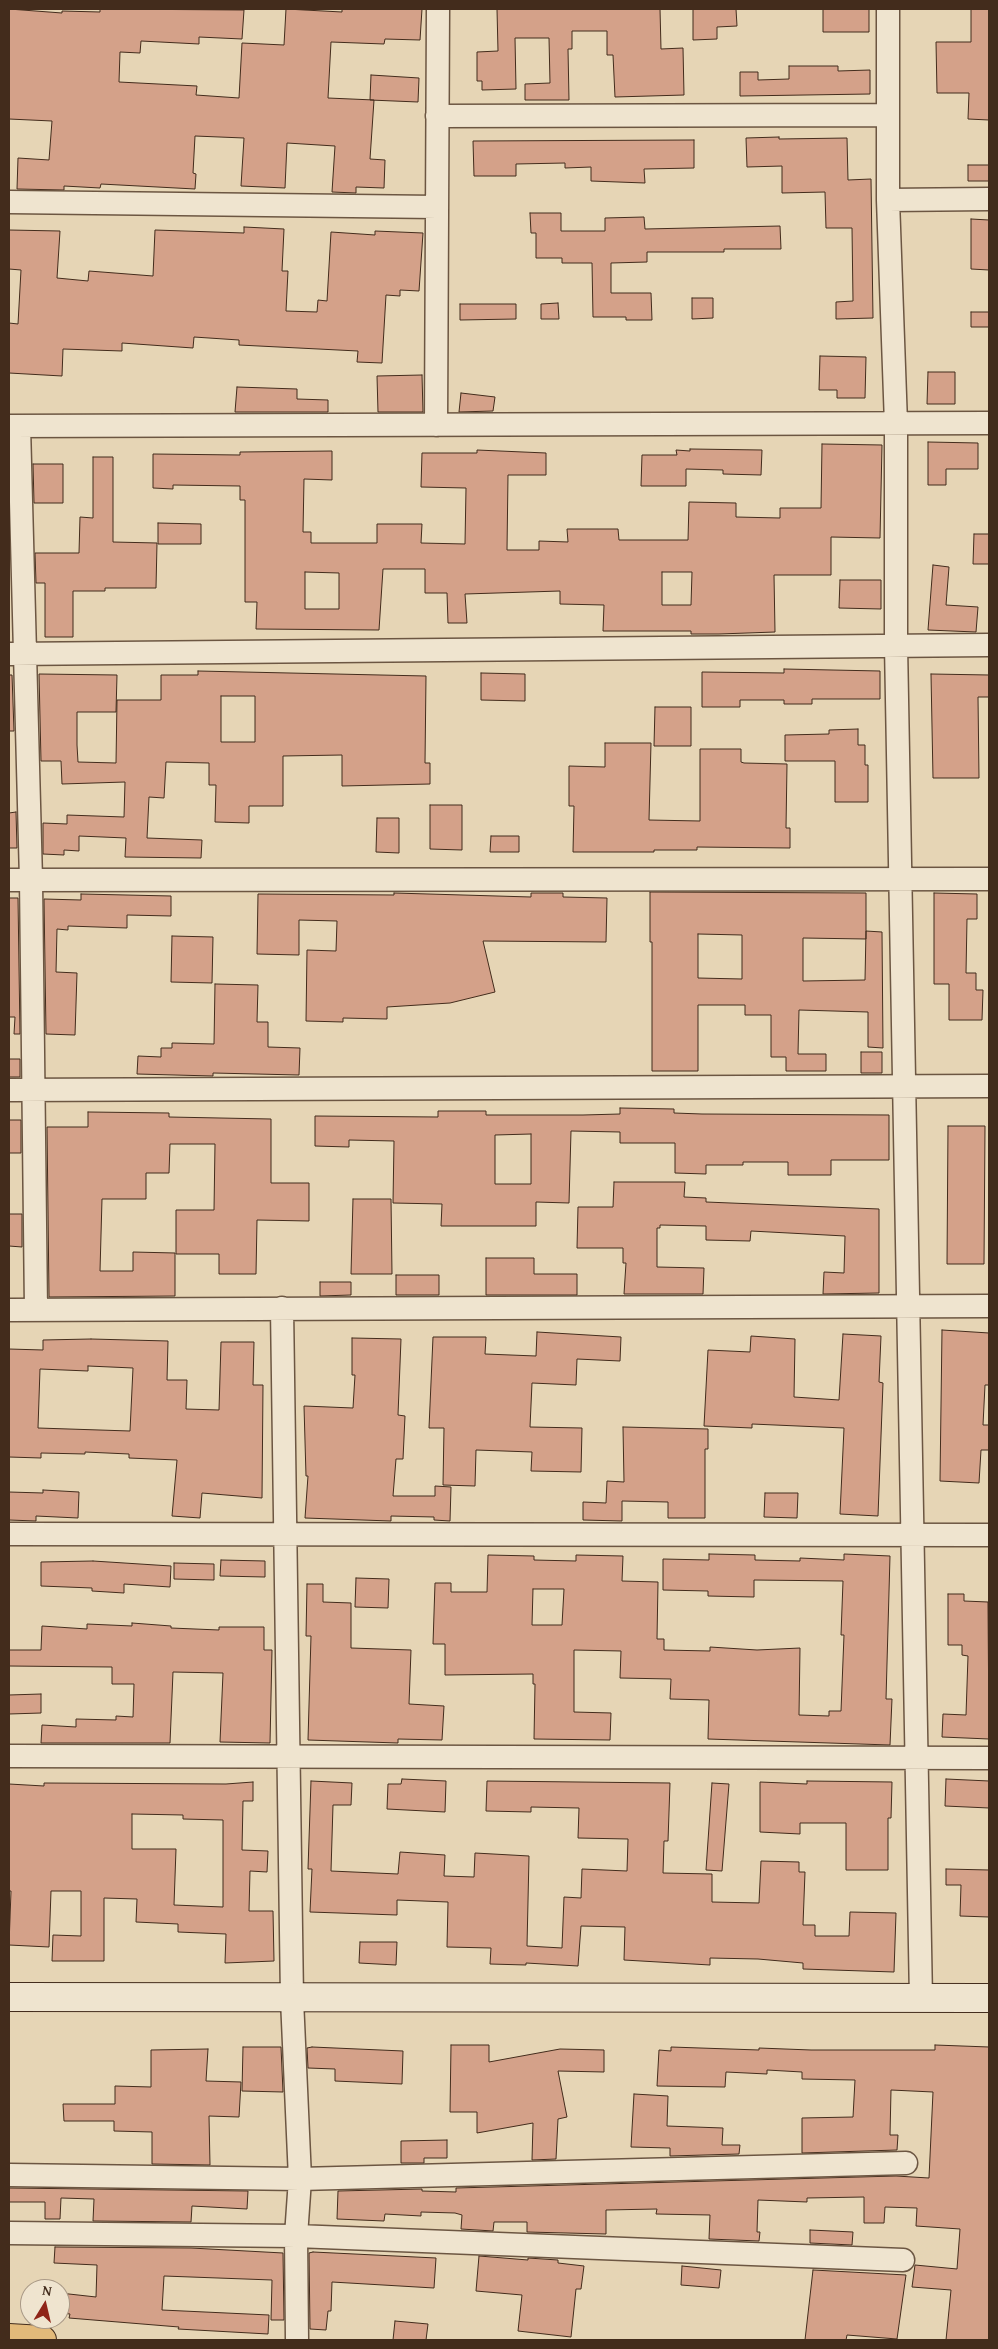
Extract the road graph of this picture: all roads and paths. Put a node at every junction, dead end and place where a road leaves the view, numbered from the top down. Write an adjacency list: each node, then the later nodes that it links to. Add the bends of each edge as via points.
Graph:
1 (438, 9): 4 (street)
2 (888, 9): 3 (street)
3 (888, 115): 4 (street); 6 (street)
4 (437, 116): 8 (street)
5 (989, 199): 6 (street)
6 (888, 200): 10 (street)
7 (9, 202): 8 (street)
8 (437, 208): 11 (street)
9 (989, 423): 10 (street)
10 (896, 424): 11 (street); 13 (street)
11 (436, 425): 12 (street)
12 (14, 426): 15 (street)
13 (896, 645): 14 (street); 15 (street); 19 (street)
14 (989, 645)
15 (16, 654): 18 (street)
16 (989, 879): 19 (street)
17 (9, 880): 18 (street)
18 (31, 880): 19 (street); 23 (street)
19 (901, 880): 20 (street)
20 (904, 1086): 21 (street); 23 (street); 24 (street)
21 (989, 1086)
22 (9, 1090): 23 (street)
23 (33, 1090): 28 (street)
24 (908, 1306): 25 (street); 26 (street); 31 (street)
25 (989, 1306)
26 (282, 1308): 28 (street); 30 (street)
27 (9, 1310): 28 (street)
28 (36, 1310)
29 (9, 1534): 30 (street)
30 (285, 1534): 31 (street); 33 (street)
31 (912, 1535): 32 (street); 36 (street)
32 (989, 1535)
33 (288, 1755): 34 (street); 36 (street); 39 (street)
34 (9, 1756)
35 (989, 1758): 36 (street)
36 (917, 1759): 40 (street)
37 (9, 1997): 39 (street)
38 (989, 1998): 40 (street)
39 (292, 1999): 40 (street); 43 (street)
40 (921, 1999)
41 (906, 2163): 43 (street)
42 (9, 2175): 43 (street)
43 (300, 2178): 45 (street)
44 (9, 2233): 45 (street)
45 (296, 2236): 46 (street); 49 (street)
46 (904, 2260)
47 (9, 2338): 48 (main road)
48 (42, 2340)
49 (297, 2340)

